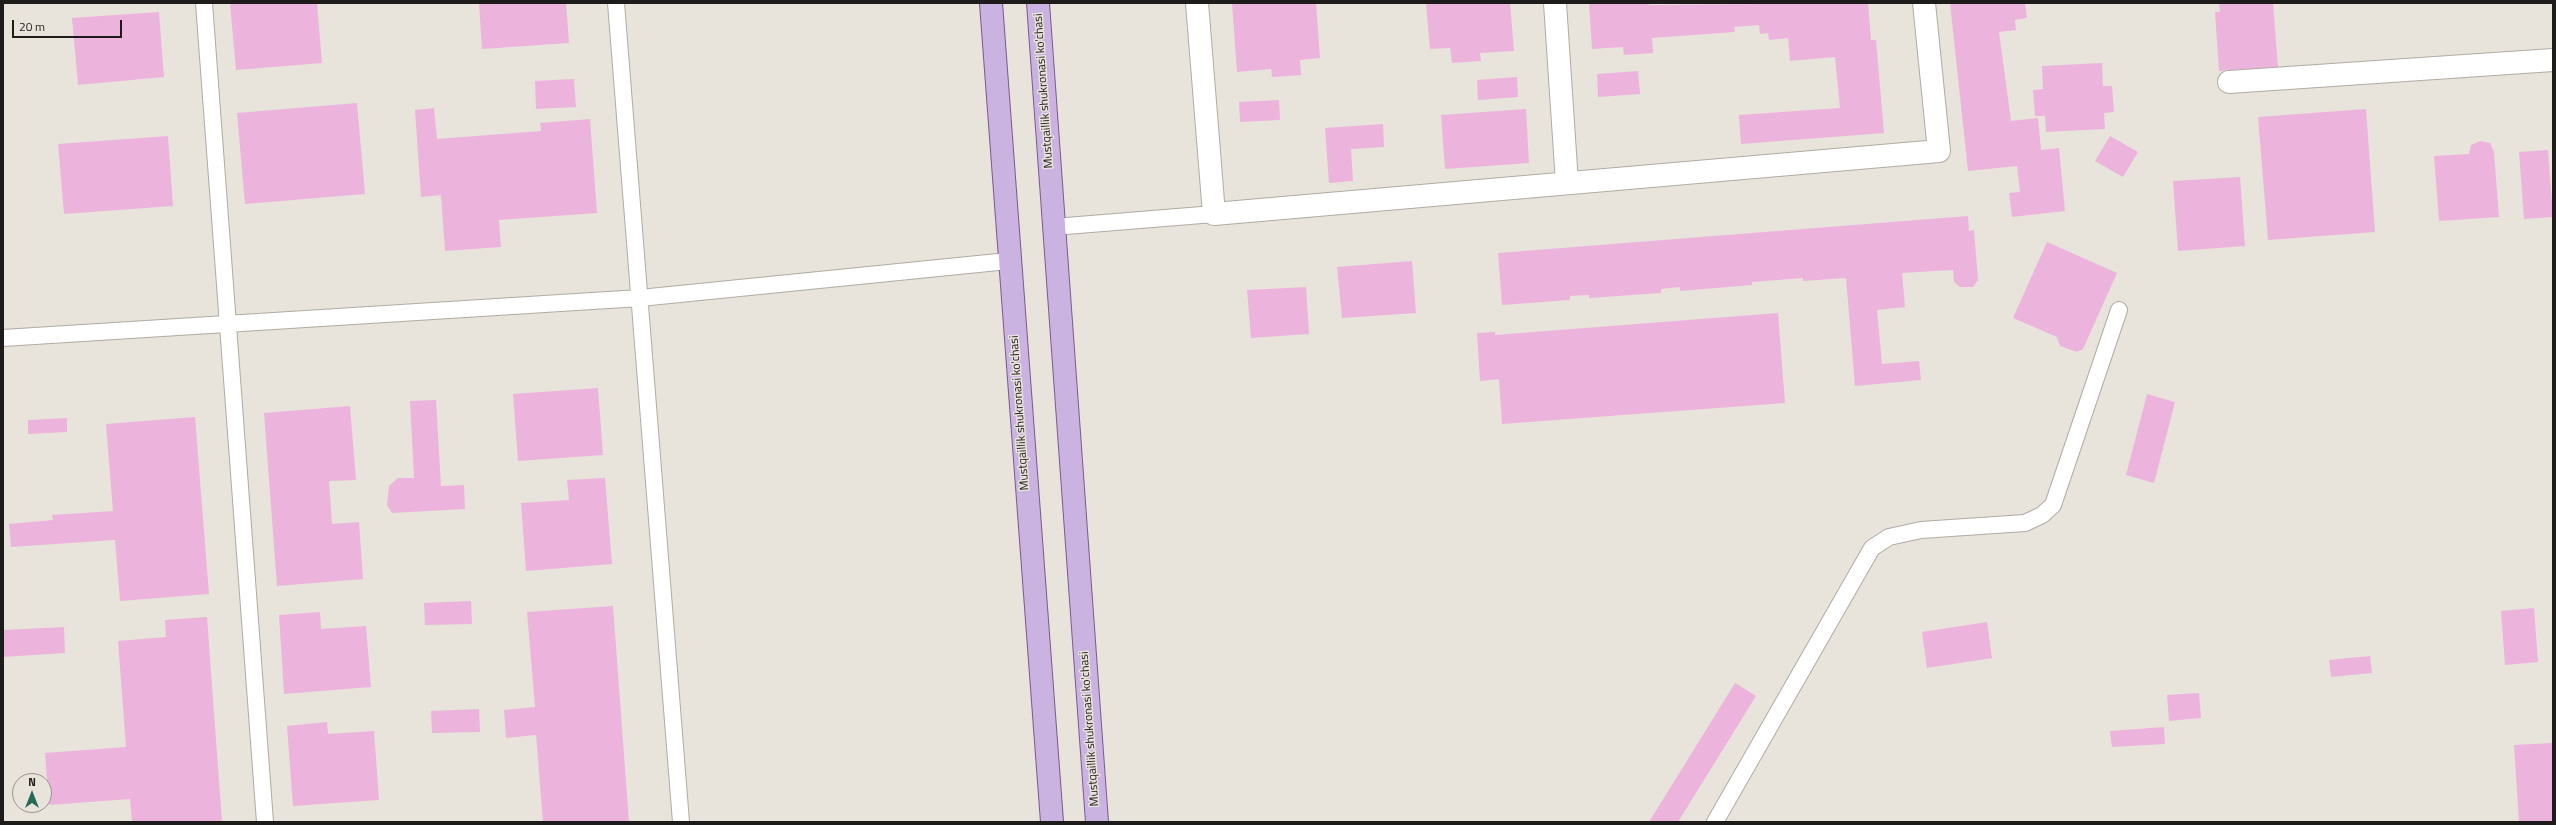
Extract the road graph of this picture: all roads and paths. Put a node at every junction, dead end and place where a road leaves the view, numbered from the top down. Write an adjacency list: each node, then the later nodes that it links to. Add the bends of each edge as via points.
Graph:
1 (204, 3): 16 (lane)
2 (616, 3): 14 (lane)
3 (991, 3): 13 (main road, Mustqaillik shukronasi ko'chasi)
4 (1038, 3): 12 (main road, Mustqaillik shukronasi ko'chasi)
5 (1197, 3): 11 (street)
6 (1555, 3): 10 (street)
7 (1924, 3): 10 (street, via 1939,151)
8 (2553, 60): 9 (street)
9 (2229, 82)
10 (1567, 183): 11 (street)
11 (1214, 214): 12 (lane)
12 (1054, 227): 21 (main road, Mustqaillik shukronasi ko'chasi)
13 (1008, 260): 14 (lane); 20 (main road, Mustqaillik shukronasi ko'chasi)
14 (640, 298): 16 (lane); 19 (lane)
15 (2119, 310): 22 (lane, via 2052,505 2042,515 2024,523 1921,530 1888,538 1872,548)
16 (230, 324): 17 (lane); 18 (lane)
17 (3, 338)
18 (265, 822)
19 (681, 822)
20 (1052, 822)
21 (1097, 822)
22 (1715, 822)

